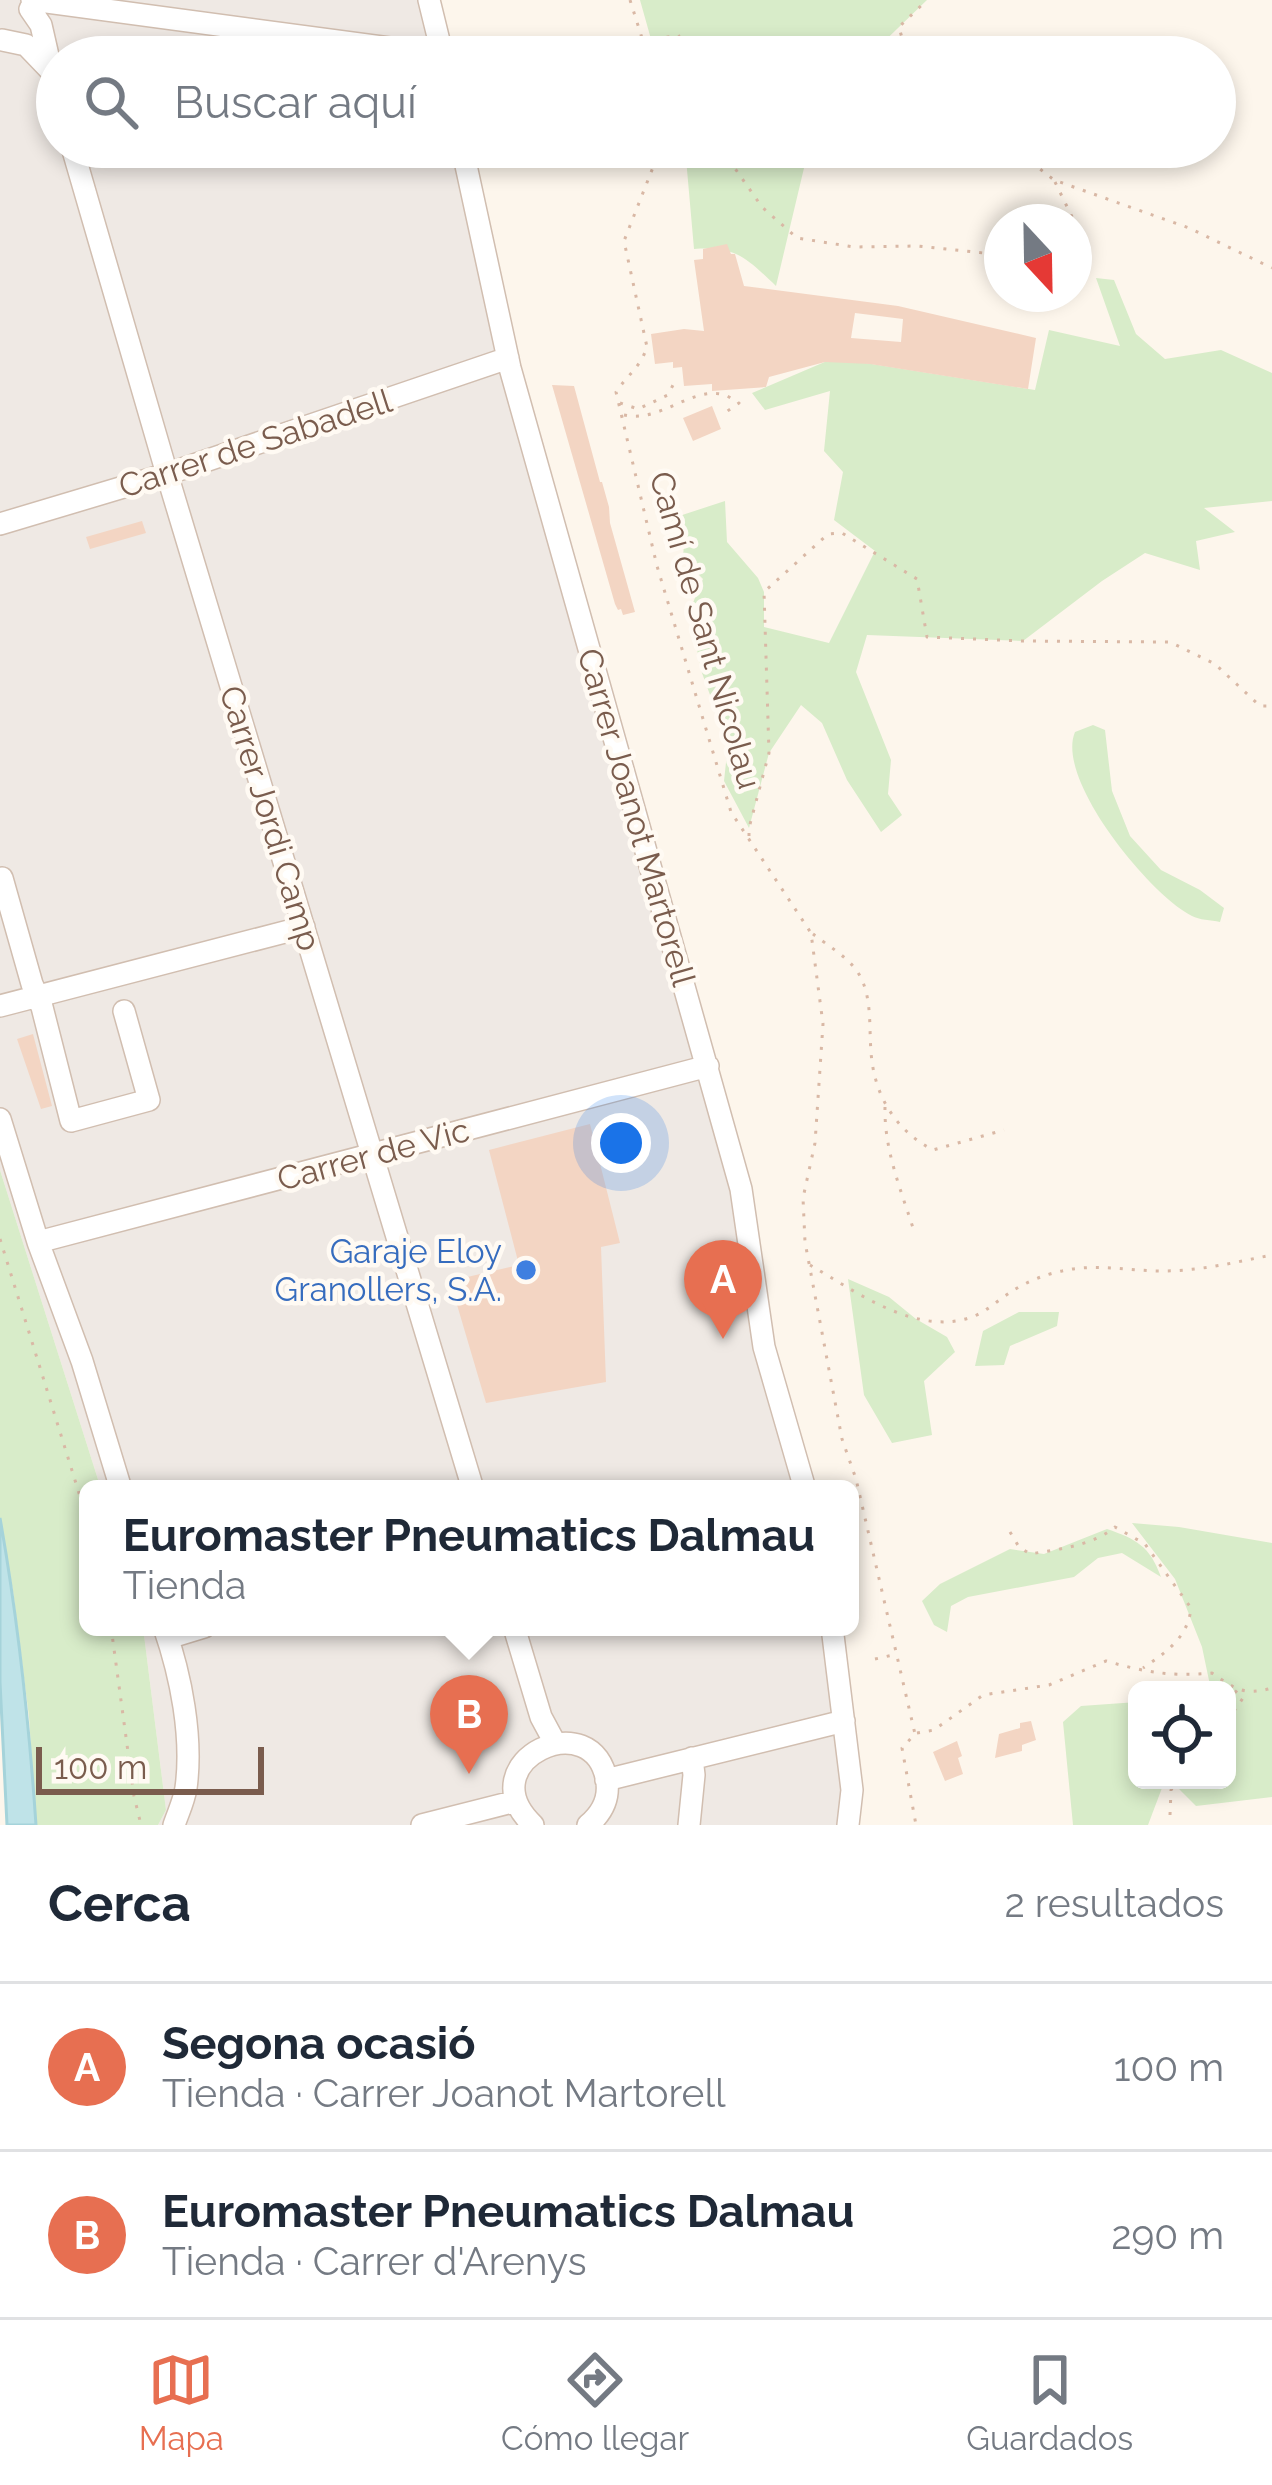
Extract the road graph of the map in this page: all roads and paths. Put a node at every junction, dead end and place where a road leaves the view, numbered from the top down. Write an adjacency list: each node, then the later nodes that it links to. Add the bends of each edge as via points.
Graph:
1 (429, 0): 7 (street)
2 (630, 0): 8 (path)
3 (927, 0): 9 (path, via 899,26)
4 (32, 3): 5 (street); 6 (street); 10 (street)
5 (43, 36)
6 (288, 36)
7 (438, 36)
8 (641, 36)
9 (901, 36)
10 (1, 40): 11 (street)
11 (36, 56)
12 (78, 168): 26 (street, Carrer Jordi Camp)
13 (467, 168): 21 (street, Carrer Joanot Martorell)
14 (653, 168): 23 (path, via 624,241 647,347 616,392)
15 (735, 168): 19 (path, via 797,238)
16 (1039, 168): 17 (path)
17 (1054, 180): 18 (path); 20 (path, via 1189,227)
18 (1066, 204)
19 (984, 253)
20 (1272, 268)
21 (508, 358): 26 (street, Carrer de Sabadell); 37 (street, Carrer Joanot Martorell)
22 (676, 379): 23 (path, via 668,395 638,410)
23 (619, 402): 25 (path, Camí de Sant Nicolau)
24 (726, 412): 25 (path, via 739,403 719,393 640,419)
25 (622, 415): 29 (path, Camí de Sant Nicolau, via 694,694 731,812)
26 (167, 474): 27 (street, Carrer de Sabadell); 32 (street, Carrer Jordi Camp)
27 (0, 524)
28 (1272, 706): 29 (path, via 1260,706 1215,664 1170,642 927,637 917,579 842,533 828,534 764,592 769,753)
29 (750, 840): 33 (path, Camí de Sant Nicolau)
30 (2, 878): 31 (street)
31 (7, 921): 34 (street)
32 (304, 926): 34 (street); 41 (street, Carrer Jordi Camp)
33 (811, 933): 38 (path, via 861,977); 45 (path, Camí de Sant Nicolau, via 823,1024 803,1198)
34 (38, 995): 35 (street); 36 (street, via 71,1121 149,1100)
35 (0, 1006)
36 (124, 1011)
37 (707, 1066): 41 (street, Carrer de Vic); 51 (street, Carrer Joanot Martorell, via 741,1189 764,1347)
38 (885, 1105): 40 (path, via 910,1138 933,1150); 42 (path)
39 (0, 1119): 44 (street)
40 (1004, 1130)
41 (370, 1155): 44 (street, Carrer de Vic); 50 (street, Carrer Jordi Camp)
42 (914, 1231)
43 (0, 1239): 54 (path)
44 (38, 1242): 49 (street)
45 (806, 1242): 46 (path); 48 (path, Camí de Sant Nicolau)
46 (795, 1244)
47 (1272, 1255): 48 (path, via 1202,1270 1061,1271 950,1320 896,1312)
48 (810, 1264): 52 (path, Camí de Sant Nicolau)
49 (118, 1480)
50 (470, 1480)
51 (802, 1480)
52 (856, 1480)
53 (859, 1492): 60 (path, Camí de Sant Nicolau)
54 (79, 1493)
55 (1010, 1532): 62 (path, via 1030,1555 1115,1527 1145,1544 1191,1608 1189,1626)
56 (112, 1636): 76 (path)
57 (167, 1636): 72 (street, via 184,1711)
58 (517, 1636): 68 (street)
59 (833, 1636): 66 (street)
60 (895, 1654): 61 (path); 67 (path, Camí de Sant Nicolau)
61 (875, 1659)
62 (1140, 1671): 63 (path, via 1212,1673); 67 (path, via 1106,1660 1048,1685 983,1695)
63 (1223, 1681)
64 (1272, 1688): 65 (path)
65 (1236, 1689)
66 (844, 1720): 69 (street); 82 (street)
67 (915, 1734): 83 (path, Camí de Sant Nicolau, via 902,1748)
68 (555, 1743): 70 (street, via 593,1756); 73 (street, via 518,1770)
69 (692, 1759): 70 (street); 81 (street)
70 (606, 1780): 80 (street, via 603,1808)
71 (1172, 1789): 74 (path)
72 (186, 1792): 77 (street); 78 (street)
73 (516, 1801): 75 (street); 79 (street)
74 (1170, 1816)
75 (531, 1824)
76 (141, 1825)
77 (174, 1825)
78 (195, 1825)
79 (422, 1825)
80 (589, 1825)
81 (689, 1825)
82 (848, 1825)
83 (916, 1825)

